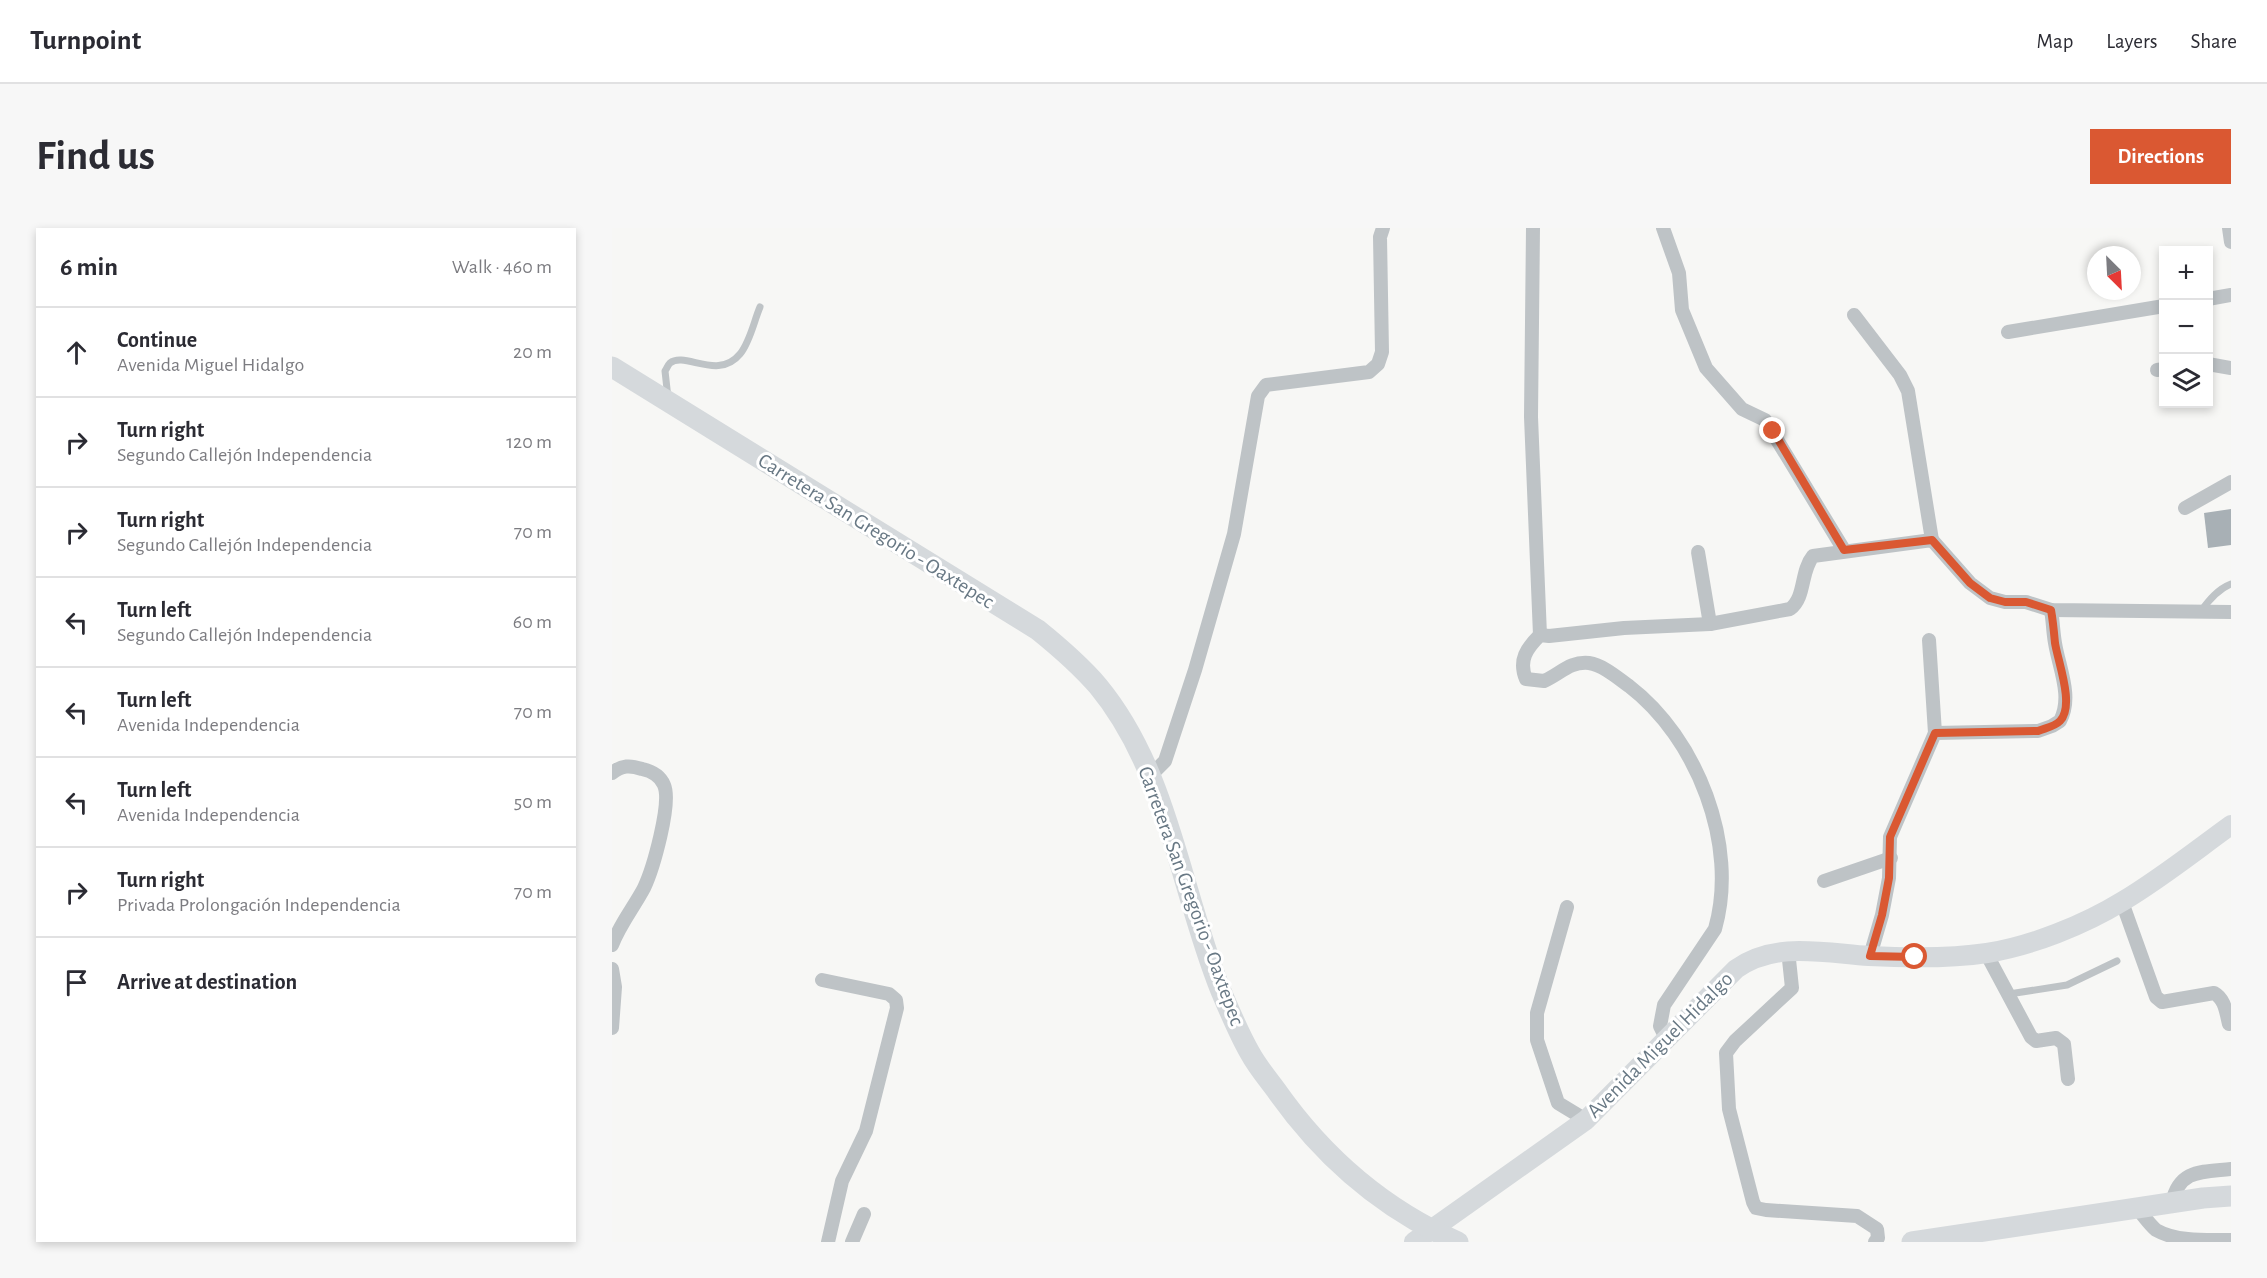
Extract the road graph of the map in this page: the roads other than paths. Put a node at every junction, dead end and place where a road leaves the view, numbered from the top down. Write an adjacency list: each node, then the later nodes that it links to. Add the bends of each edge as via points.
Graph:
1 (1383, 228): 30 (street, via 1382,352 1378,364 1369,372 1266,385 1258,396 1231,545 1165,761)
2 (1533, 228): 26 (street, via 1531,417)
3 (1663, 228): 19 (street, via 1679,273 1682,310 1706,368 1742,409 1765,420)
4 (2229, 228): 5 (street)
5 (2231, 242)
6 (2231, 295): 7 (street)
7 (2213, 298)
8 (760, 307): 15 (lane, via 741,353 732,362 716,366 671,362 665,371)
9 (2159, 307): 11 (street)
10 (1854, 315): 18 (street, via 1908,391)
11 (2008, 332)
12 (2213, 365): 14 (street)
13 (612, 368): 15 (main road, Carretera San Gregorio - Oaxtepec)
14 (2231, 368)
15 (668, 404): 30 (main road, Carretera San Gregorio - Oaxtepec, via 1038,630 1098,686)
16 (2231, 482): 17 (street)
17 (2185, 508)
18 (1932, 540): 19 (street); 22 (street, via 1970,583 1990,598 2026,602)
19 (1844, 550): 25 (street, via 1813,556 1807,564 1798,600 1790,609)
20 (1698, 552): 25 (street)
21 (2231, 584): 23 (lane)
22 (2051, 610): 23 (street); 28 (street, via 2065,689 2060,721 2038,731)
23 (2201, 611): 24 (street)
24 (2231, 612)
25 (1710, 624): 26 (street)
26 (1540, 635): 46 (street, via 1522,661 1526,679 1544,681 1568,666 1588,663 1623,682 1640,695 1675,736 1698,777 1716,824 1722,858 1719,916 1715,929 1664,1005 1660,1026)
27 (1929, 640): 28 (street)
28 (1935, 733): 32 (street, via 1890,837)
29 (612, 773): 36 (street, via 632,766 651,771 664,785 666,801 656,858)
30 (1151, 775): 58 (main road, Carretera San Gregorio - Oaxtepec, via 1221,990 1250,1055 1316,1141 1356,1180 1396,1210)
31 (2231, 825): 34 (main road, Avenida Miguel Hidalgo)
32 (1891, 858): 33 (street); 39 (street, via 1882,915)
33 (1824, 881)
34 (2122, 902): 38 (main road, Avenida Miguel Hidalgo, via 2025,945); 44 (street, via 2156,997 2162,1002 2214,993 2224,1004)
35 (1567, 907): 48 (street, via 1537,1013 1537,1040 1558,1103)
36 (612, 945)
37 (1788, 950): 39 (main road, Avenida Miguel Hidalgo); 46 (main road, Avenida Miguel Hidalgo, via 1761,955 1736,969); 59 (street, via 1792,988 1726,1053 1729,1109 1753,1202 1756,1208 1766,1210 1857,1216 1876,1229)
38 (1986, 953): 39 (main road, Avenida Miguel Hidalgo); 43 (street)
39 (1870, 956)
40 (2117, 961): 43 (lane, via 2067,985)
41 (612, 969): 45 (street)
42 (822, 980): 55 (street, via 889,994 896,1000 897,1008 866,1131 842,1181)
43 (2009, 994): 47 (street, via 2036,1041 2056,1038 2064,1044)
44 (2229, 1024)
45 (612, 1028)
46 (1667, 1040): 48 (main road, Avenida Miguel Hidalgo)
47 (2068, 1080)
48 (1586, 1120): 57 (main road, Avenida Miguel Hidalgo)
49 (2231, 1169): 51 (street, via 2198,1173 2182,1180)
50 (2231, 1196): 51 (main road)
51 (2172, 1203): 52 (main road)
52 (2137, 1208): 54 (street, via 2156,1229 2169,1236); 60 (main road)
53 (864, 1214): 56 (street)
54 (2231, 1240)
55 (828, 1242)
56 (852, 1242)
57 (1414, 1242)
58 (1458, 1242)
59 (1875, 1242)
60 (1912, 1242)

